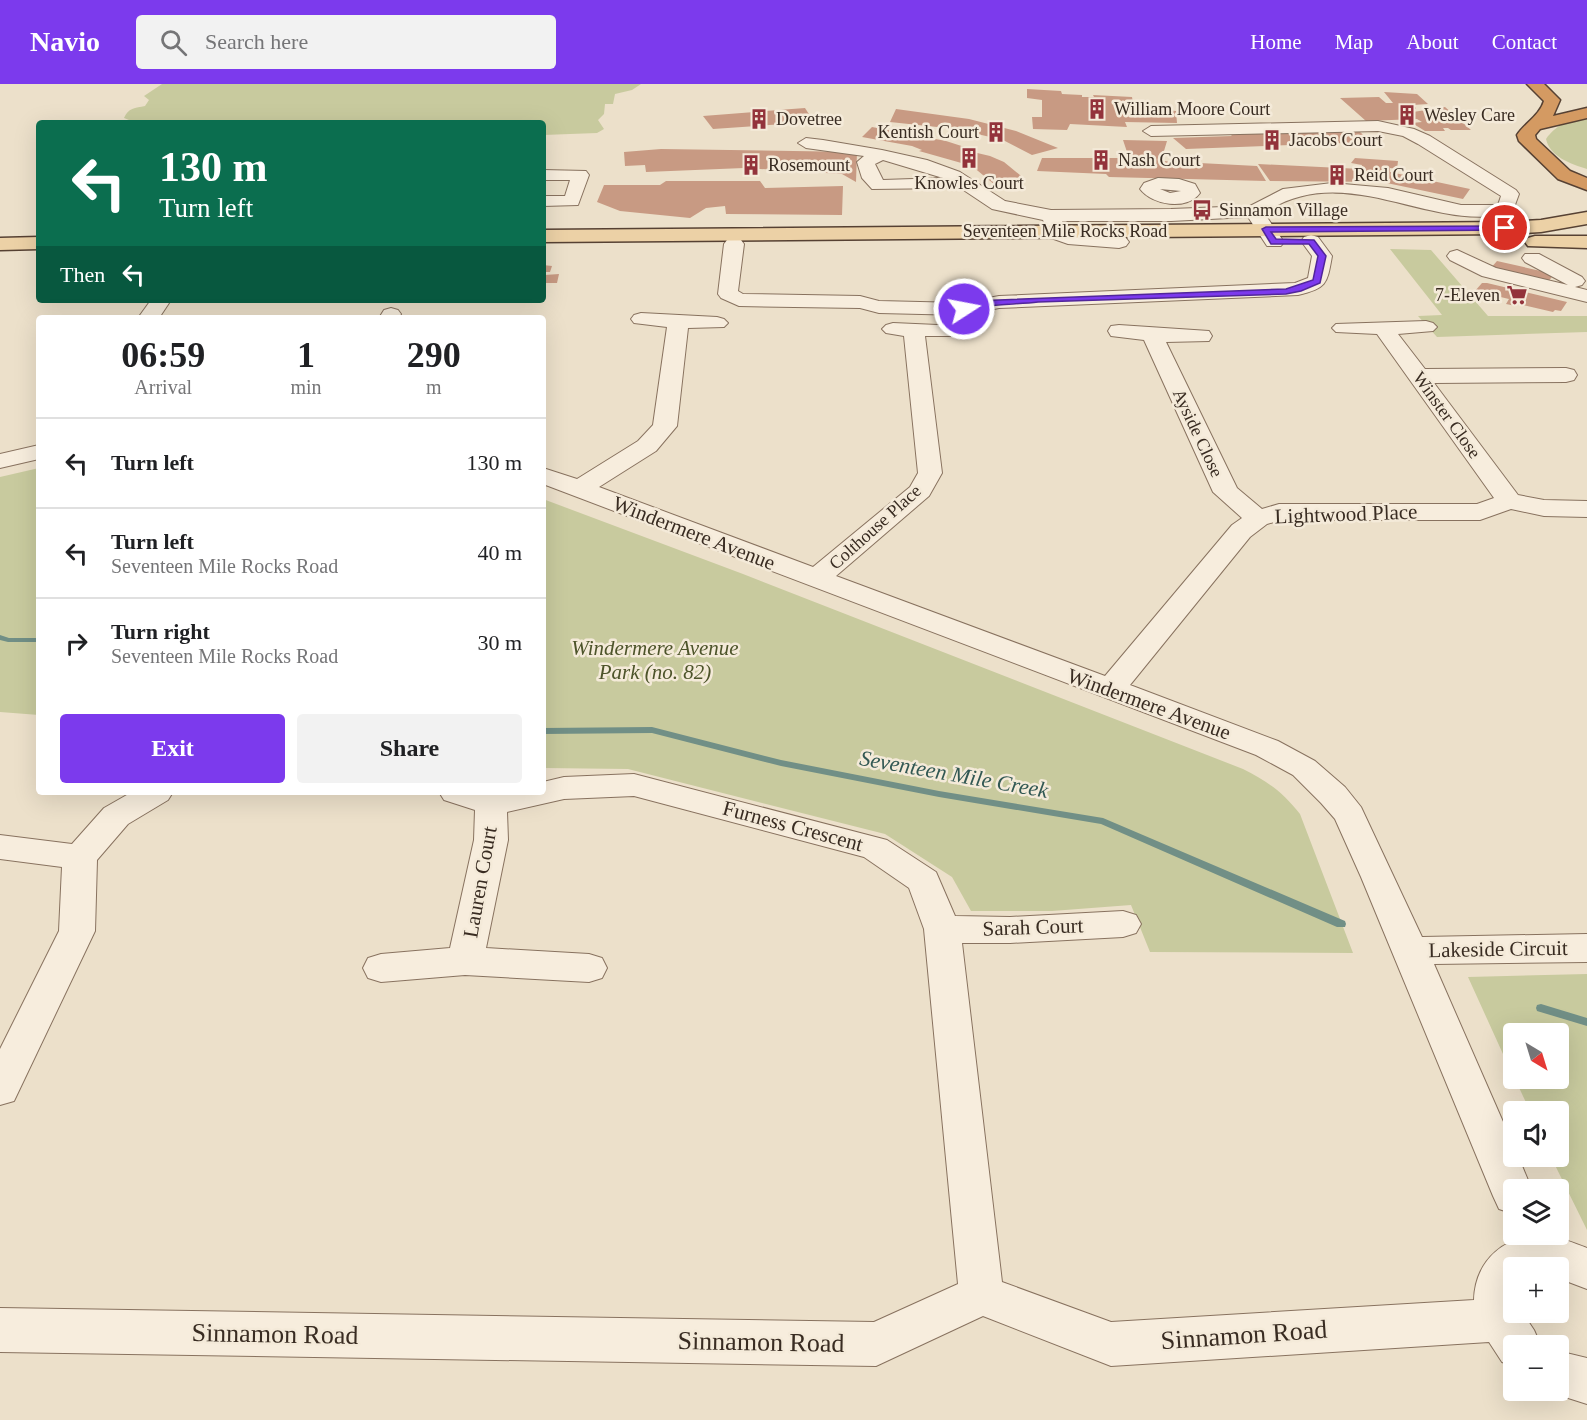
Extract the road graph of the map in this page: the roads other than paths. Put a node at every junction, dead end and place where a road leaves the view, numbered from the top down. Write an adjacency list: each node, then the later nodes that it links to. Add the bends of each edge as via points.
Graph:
1 (1535, 84): 3 (highway, via 1552,100 1549,111)
2 (1587, 113): 3 (highway)
3 (1533, 125): 7 (highway, via 1526,135 1528,141)
4 (1151, 131): 13 (street, via 1378,126 1424,140 1510,194 1506,209 1489,213 1462,212 1356,189 1313,189)
5 (806, 142): 6 (street)
6 (880, 155): 10 (street); 10 (street, via 866,162 878,185)
7 (1561, 171): 9 (highway); 11 (highway); 14 (highway)
8 (546, 175): 12 (street, via 580,175 572,201)
9 (1587, 176)
10 (965, 182): 16 (street, via 993,202)
11 (1587, 183)
12 (546, 201)
13 (1251, 202): 16 (street, via 1170,215); 18 (street)
14 (1587, 204)
15 (1587, 218): 18 (main road, Seventeen Mile Rocks Road, via 1527,227)
16 (1054, 224): 17 (main road, Seventeen Mile Rocks Road); 18 (main road, Seventeen Mile Rocks Road); 20 (street, via 1058,234 1068,238)
17 (546, 236)
18 (1270, 236): 19 (main road, Seventeen Mile Rocks Road); 20 (main road, Seventeen Mile Rocks Road)
19 (1311, 241): 22 (street, via 1322,256 1317,281 1298,290 973,303 964,309 739,300 728,294); 25 (main road, Seventeen Mile Rocks Road)
20 (1119, 242): 22 (main road, Seventeen Mile Rocks Road)
21 (6, 244): 23 (main road)
22 (734, 244): 24 (main road, Seventeen Mile Rocks Road)
23 (36, 245)
24 (546, 246)
25 (1585, 252): 28 (street)
26 (1457, 256): 30 (street, via 1489,272)
27 (1532, 258): 28 (street)
28 (1553, 270): 29 (street)
29 (1587, 286)
30 (1587, 296)
31 (641, 320): 32 (street)
32 (678, 322): 33 (street); 48 (street, via 665,426 647,446)
33 (717, 323)
34 (1426, 327): 37 (street)
35 (889, 328): 38 (street)
36 (1343, 328): 37 (street)
37 (1384, 329): 43 (street, Winster Close)
38 (914, 330): 39 (street); 52 (street, Colthouse Place, via 930,473 920,491)
39 (952, 331)
40 (1119, 332): 41 (street)
41 (1152, 335): 42 (street); 51 (street, Ayside Close, via 1226,492)
42 (1202, 336)
43 (1419, 376): 44 (street); 49 (street, Winster Close)
44 (1567, 377)
45 (36, 453): 46 (street)
46 (0, 461)
47 (546, 476): 48 (street, Windermere Avenue)
48 (579, 489): 52 (street, Windermere Avenue)
49 (1509, 501): 50 (street, via 1544,508); 51 (street, Lightwood Place, via 1480,512 1279,512)
50 (1587, 509)
51 (1258, 519): 53 (street, Lightwood Place, via 1241,531)
52 (817, 578): 53 (street, Windermere Avenue)
53 (1110, 690): 64 (street, Windermere Avenue, via 1267,748 1304,768 1325,786 1349,815)
54 (546, 792): 62 (street, Furness Crescent, via 634,785 875,848 924,881)
55 (152, 795): 60 (street, via 116,816)
56 (464, 795): 58 (street)
57 (532, 795): 58 (street, Furness Crescent)
58 (492, 804): 65 (street, Lauren Court, via 492,840)
59 (0, 847): 60 (street)
60 (80, 857): 68 (street, via 77,931)
61 (1123, 924): 62 (street, Sarah Court, via 1010,930)
62 (942, 928): 72 (street, Furness Crescent)
63 (1587, 948): 64 (street, Lakeside Circuit)
64 (1408, 951): 69 (street, Windermere Avenue)
65 (465, 961): 66 (street, Lauren Court); 67 (street, Lauren Court)
66 (381, 968)
67 (589, 968)
68 (0, 1089)
69 (1507, 1179)
70 (1533, 1245): 71 (street); 74 (street, via 1505,1270 1497,1284 1495,1301)
71 (1587, 1269)
72 (981, 1295): 73 (street, Sinnamon Road, via 876,1344); 74 (street, Sinnamon Road, via 1111,1344)
73 (0, 1330)
74 (1509, 1333)
75 (1569, 1377): 76 (street)
76 (1587, 1381)

